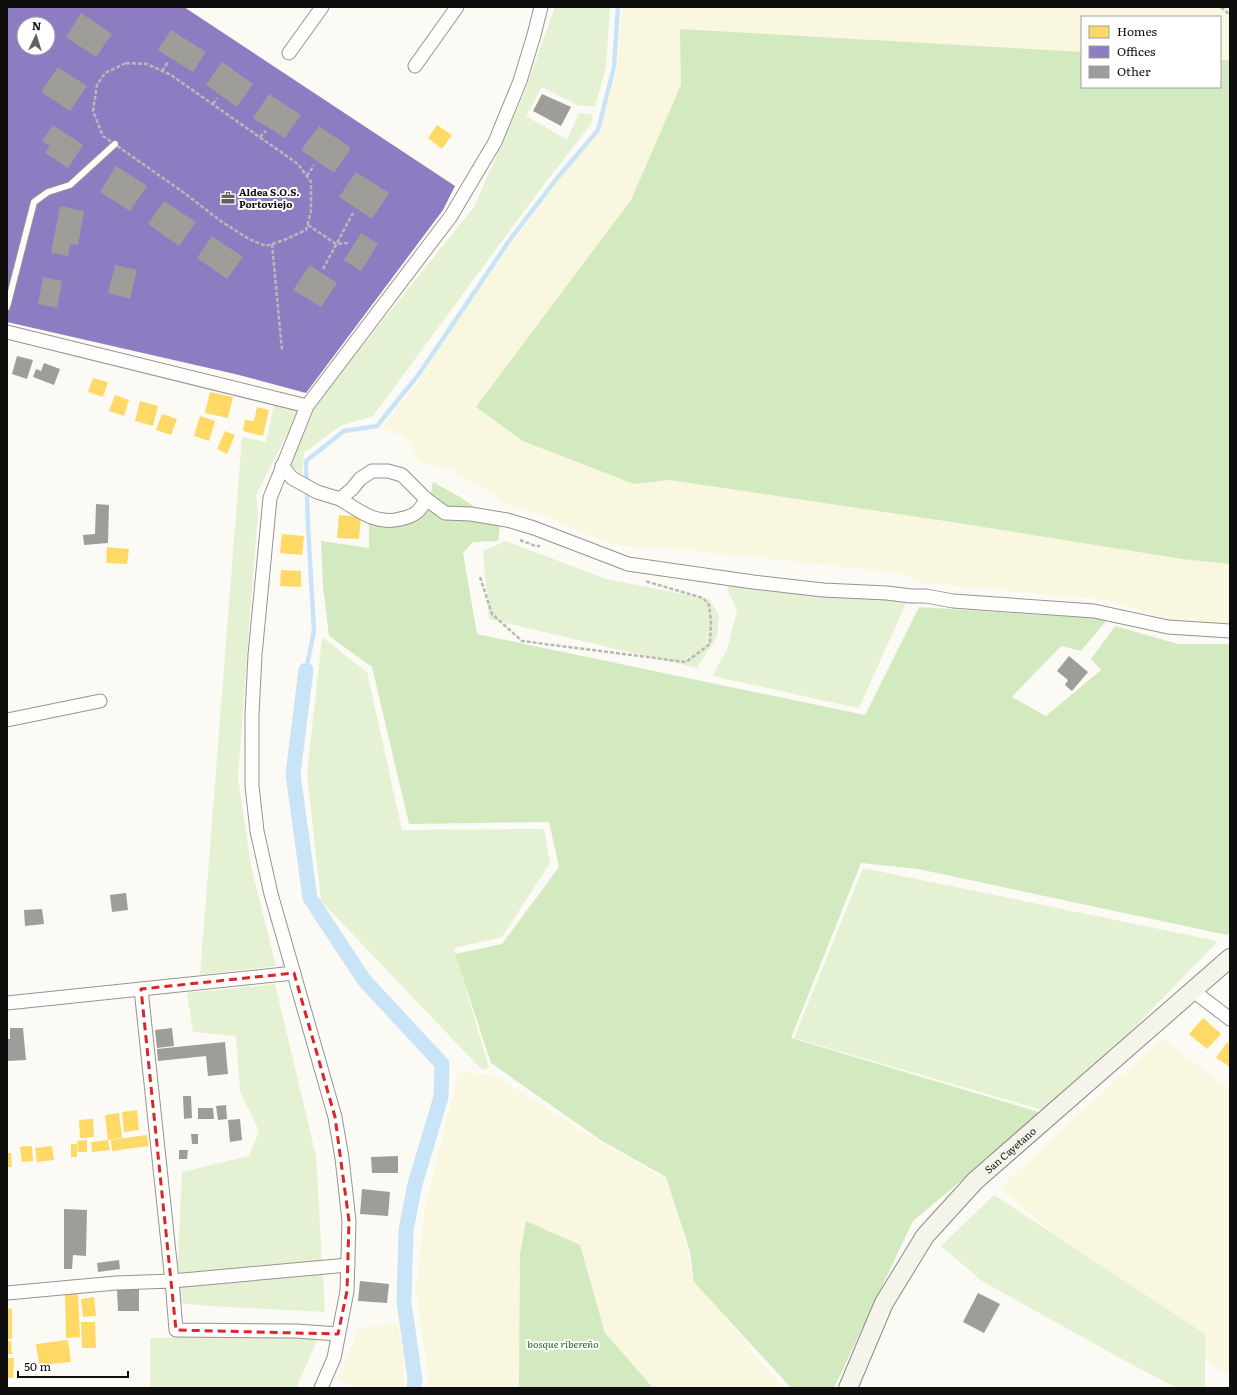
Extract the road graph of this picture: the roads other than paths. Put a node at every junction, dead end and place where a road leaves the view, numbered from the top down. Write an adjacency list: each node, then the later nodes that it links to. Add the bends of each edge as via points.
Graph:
1 (322, 7): 4 (street)
2 (456, 7): 5 (street)
3 (541, 7): 9 (street, via 520,81 495,142 474,180 451,216)
4 (289, 53)
5 (415, 66)
6 (115, 144): 7 (lane, via 70,185 48,192 34,202)
7 (7, 307)
8 (7, 332): 9 (street)
9 (307, 406): 10 (street)
10 (282, 466): 11 (street, via 292,478 317,492); 17 (street, via 270,498 255,655 252,786 257,831 271,894)
11 (340, 499): 12 (street, via 379,520 392,521 418,512); 12 (street, via 372,471 388,471 402,475)
12 (426, 500): 13 (street, via 445,514 471,514 507,520 628,564 648,568 823,590 1094,611 1168,627)
13 (1230, 631)
14 (100, 701): 15 (street)
15 (7, 720)
16 (1230, 958): 19 (main road, San Cayetano)
17 (294, 973): 18 (street); 22 (street, via 335,1117 349,1221)
18 (141, 989): 20 (street); 23 (street)
19 (1192, 990): 21 (street); 27 (main road, San Cayetano, via 975,1181 925,1236 884,1303)
20 (7, 1003)
21 (1230, 1019)
22 (348, 1265): 23 (street); 25 (street, via 347,1291)
23 (172, 1281): 24 (street, via 116,1283); 25 (street, via 176,1330)
24 (7, 1293)
25 (338, 1334): 26 (street, via 334,1358)
26 (321, 1388)
27 (848, 1388)

